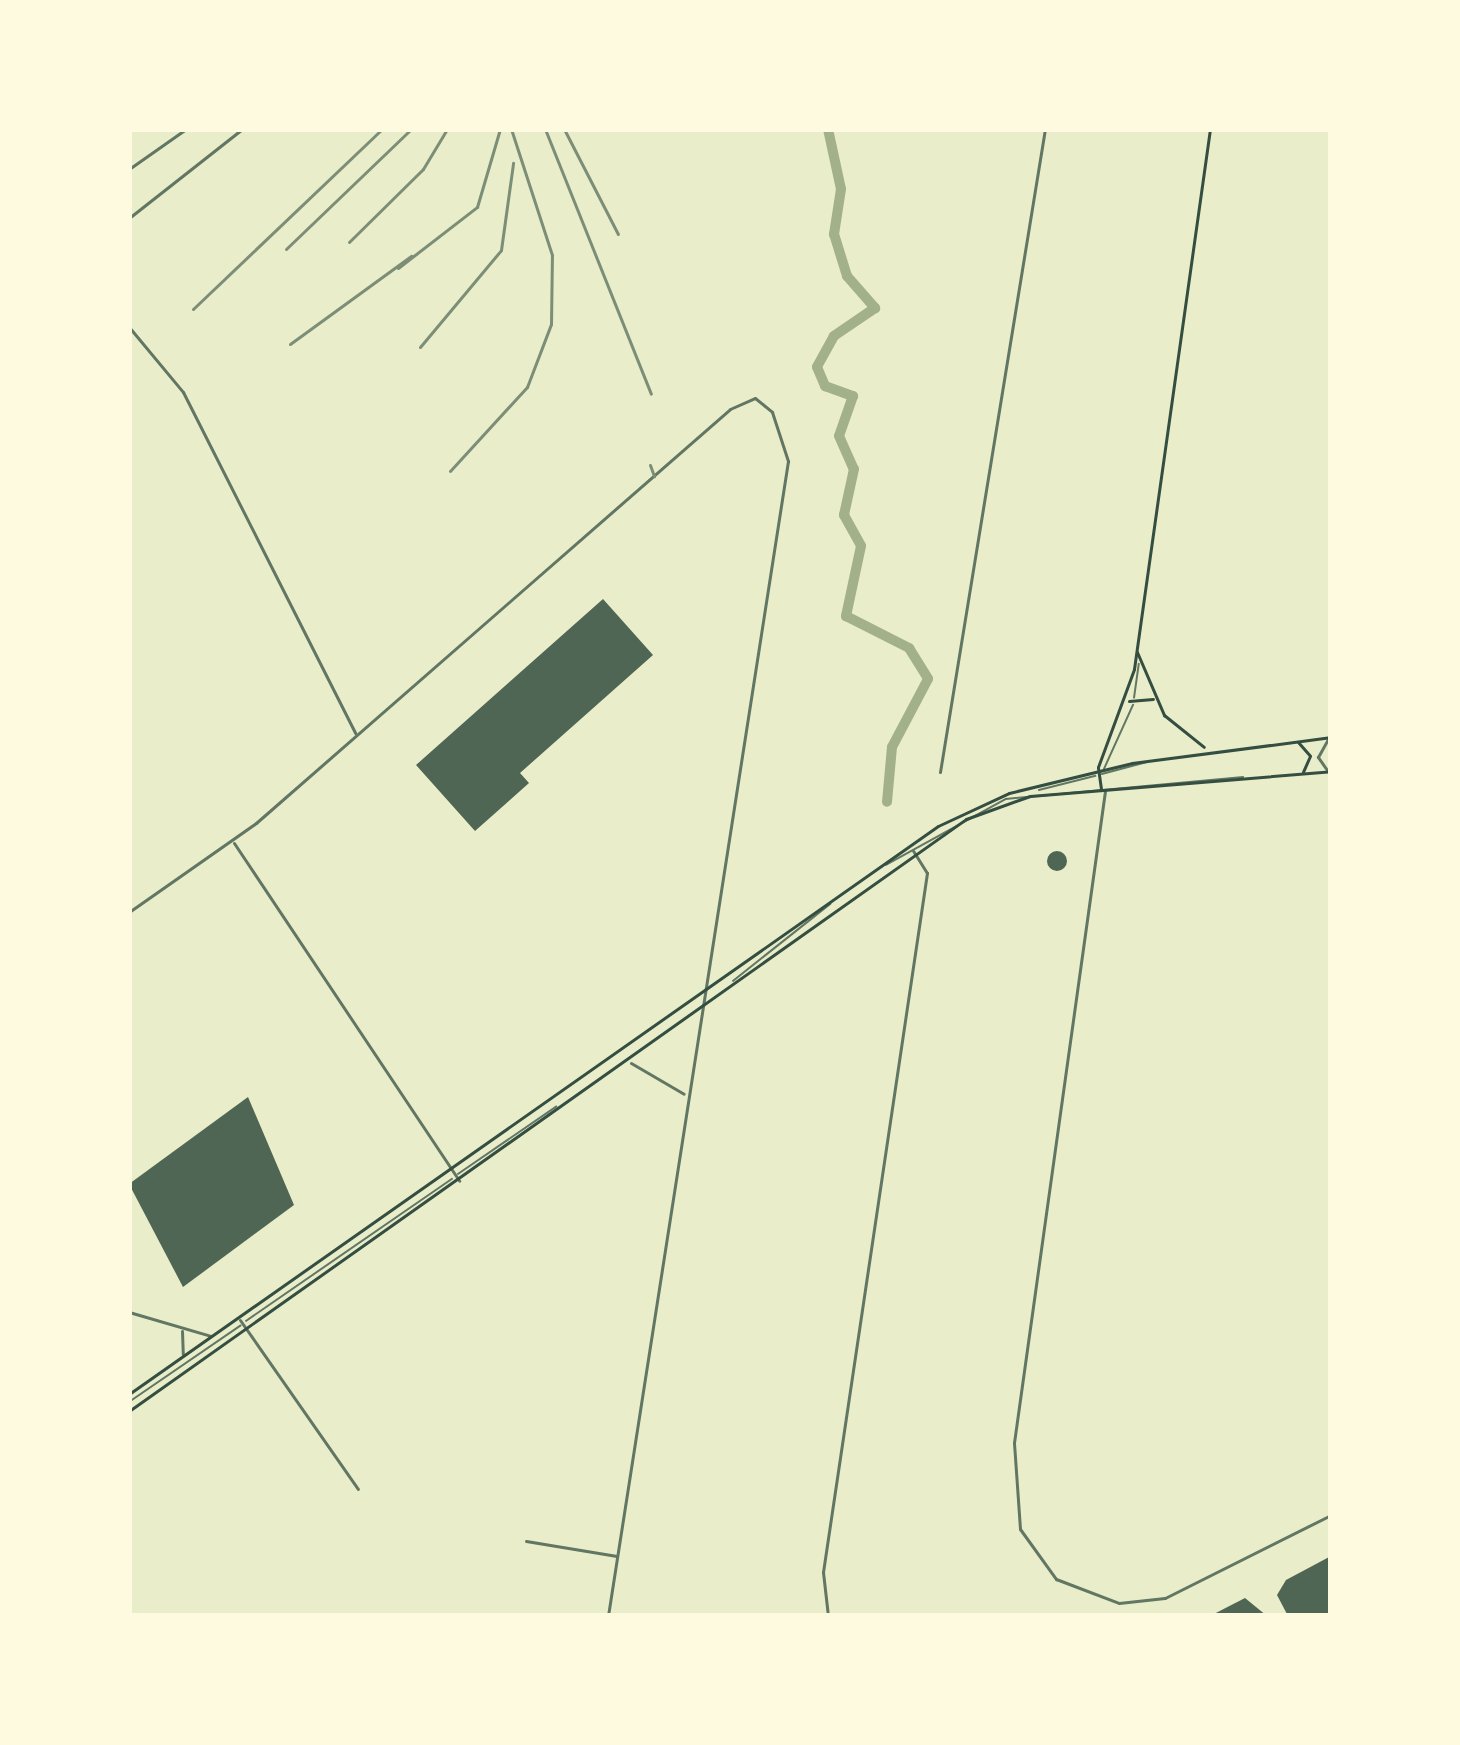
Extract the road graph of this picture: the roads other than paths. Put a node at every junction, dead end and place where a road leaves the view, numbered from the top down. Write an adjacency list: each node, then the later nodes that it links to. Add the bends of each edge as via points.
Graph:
1 (186, 129): 5 (street)
2 (242, 129): 6 (street)
3 (1045, 129): 18 (street)
4 (1210, 129): 8 (main road)
5 (129, 169)
6 (129, 218)
7 (129, 327): 13 (street, via 183,392)
8 (1137, 650): 9 (main road); 12 (main road)
9 (1139, 660): 10 (lane); 11 (main road)
10 (1135, 698): 11 (main road); 12 (main road); 19 (lane)
11 (1154, 700): 16 (main road)
12 (1127, 702): 19 (main road)
13 (356, 734): 23 (street); 26 (street, via 755,398 789,452)
14 (1330, 737): 15 (main road); 17 (street, via 1318,757)
15 (1295, 740): 16 (main road); 19 (lane); 20 (main road, via 1310,756)
16 (1205, 748): 19 (main road)
17 (1331, 771): 20 (main road)
18 (940, 772)
19 (1101, 772): 21 (main road); 22 (main road)
20 (1301, 774): 22 (main road)
21 (1035, 788): 22 (lane); 26 (main road, via 892,855); 27 (lane, via 964,816 895,858)
22 (1103, 788): 24 (main road, via 985,810); 45 (street, via 1014,1443 1018,1523 1056,1579 1119,1603 1165,1598)
23 (232, 841): 25 (street); 35 (street)
24 (913, 851): 28 (main road); 49 (street, via 927,873 823,1572)
25 (129, 912)
26 (702, 999): 27 (street); 29 (main road)
27 (701, 1006): 28 (street); 29 (lane)
28 (700, 1014): 30 (main road); 31 (street)
29 (629, 1054): 30 (main road); 32 (main road); 33 (lane)
30 (631, 1063): 31 (street, via 653,1066); 34 (main road)
31 (687, 1096): 47 (street)
32 (484, 1149): 33 (main road); 35 (main road)
33 (483, 1158): 34 (main road); 35 (lane)
34 (493, 1158): 35 (main road)
35 (456, 1175): 37 (main road); 37 (main road)
36 (129, 1312): 38 (street)
37 (242, 1323): 39 (main road); 42 (lane); 43 (main road); 44 (street)
38 (181, 1330): 39 (street); 40 (street, via 187,1351)
39 (212, 1336): 40 (main road)
40 (174, 1362): 41 (main road)
41 (129, 1394)
42 (129, 1402)
43 (129, 1411)
44 (358, 1489)
45 (1331, 1516)
46 (526, 1540): 47 (street)
47 (617, 1556): 48 (street)
48 (608, 1616)
49 (828, 1616)

